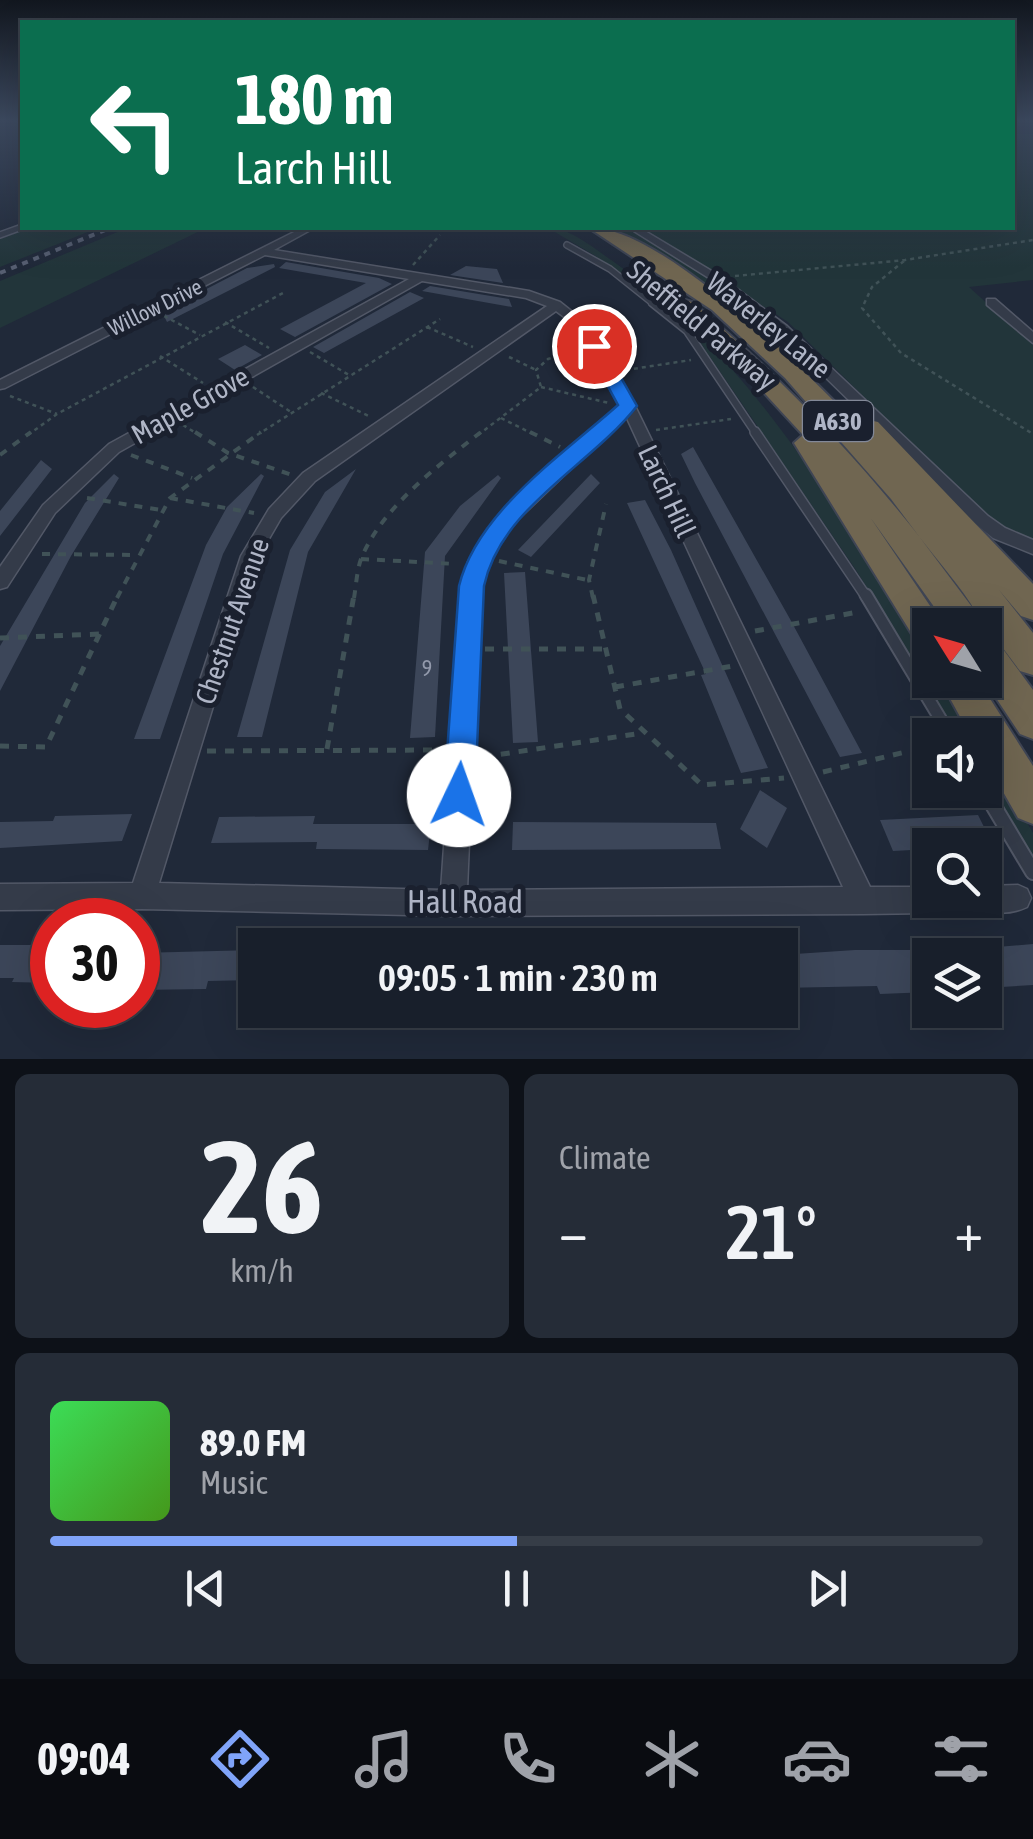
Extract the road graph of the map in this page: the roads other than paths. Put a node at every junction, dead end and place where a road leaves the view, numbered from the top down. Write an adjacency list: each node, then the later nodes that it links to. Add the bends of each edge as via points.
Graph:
1 (300, 230): 5 (street, Willow Drive)
2 (600, 230): 10 (highway, Sheffield Parkway / A630)
3 (637, 230): 13 (street, Waverley Lane, via 783,329 982,520)
4 (570, 236): 10 (highway, Sheffield Parkway / A630, via 656,282)
5 (267, 252): 6 (street); 11 (street, Willow Drive)
6 (413, 276): 8 (street); 14 (street, Maple Grove, via 114,448 62,494)
7 (990, 302): 9 (street)
8 (556, 304): 12 (street, Larch Hill, via 584,326); 26 (street, Chestnut Avenue, via 306,480 272,516 250,556)
9 (1033, 338)
10 (728, 344): 15 (highway, A630, via 800,368 884,443); 16 (highway, A630, via 814,452); 17 (highway, Sheffield Parkway / A630, via 843,460); 18 (highway, Sheffield Parkway / A630, via 849,432); 21 (lane, via 745,417)
11 (0, 388)
12 (628, 406): 29 (street, Larch Hill); 30 (street, via 502,524 478,561)
13 (1033, 547)
14 (0, 582)
15 (1033, 606)
16 (913, 608)
17 (953, 608)
18 (1033, 660)
19 (1002, 677): 22 (highway)
20 (969, 698): 23 (highway)
21 (940, 718)
22 (1033, 722)
23 (1033, 803)
24 (995, 808): 25 (lane)
25 (1033, 872)
26 (142, 896): 27 (street, Hall Road); 30 (street, Hall Road)
27 (0, 897)
28 (912, 900): 29 (street, Hall Road)
29 (862, 901): 30 (street, Hall Road)
30 (453, 903)

